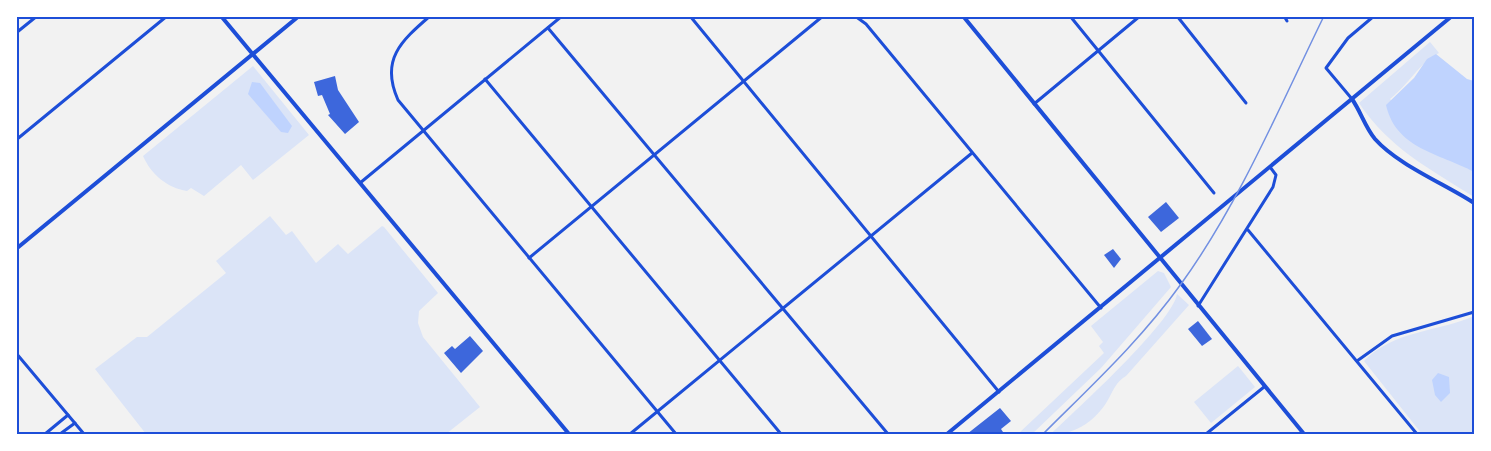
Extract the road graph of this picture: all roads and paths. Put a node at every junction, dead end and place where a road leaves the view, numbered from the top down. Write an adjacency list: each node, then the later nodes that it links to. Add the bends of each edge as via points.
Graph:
1 (37, 16): 19 (street)
2 (167, 16): 28 (street)
3 (221, 16): 21 (street)
4 (298, 16): 21 (street)
5 (430, 16): 27 (street, via 404,40 391,69 393,90)
6 (562, 16): 18 (street)
7 (690, 16): 23 (street)
8 (823, 16): 23 (street)
9 (855, 16): 29 (street, via 866,24)
10 (963, 16): 26 (street)
11 (1070, 16): 20 (street)
12 (1140, 16): 20 (street)
13 (1177, 16): 25 (street)
14 (1284, 16): 17 (street)
15 (1374, 16): 24 (street, via 1348,38 1326,68)
16 (1452, 16): 24 (street)
17 (1287, 21)
18 (548, 28): 22 (street); 30 (street)
19 (16, 33)
20 (1099, 51): 26 (street); 33 (street)
21 (252, 55): 32 (street); 38 (street)
22 (485, 79): 27 (street); 35 (street)
23 (744, 82): 30 (street); 37 (street)
24 (1352, 99): 31 (street); 34 (street, via 1367,129 1384,147)
25 (1246, 103)
26 (1034, 104): 40 (street)
27 (422, 131): 32 (street); 39 (street)
28 (16, 140)
29 (972, 153): 37 (street); 42 (street)
30 (654, 155): 35 (street); 43 (street)
31 (1270, 167): 36 (street, via 1276,175 1274,187); 40 (street)
32 (360, 183): 56 (street)
33 (1214, 193)
34 (1474, 203)
35 (592, 207): 39 (street); 46 (street)
36 (1248, 230): 41 (street); 47 (street)
37 (871, 236): 43 (street); 49 (street)
38 (16, 249)
39 (529, 258): 50 (street)
40 (1160, 259): 41 (street); 42 (street)
41 (1198, 306): 48 (street)
42 (1101, 308): 49 (street)
43 (782, 309): 46 (street); 60 (street)
44 (1474, 312): 47 (street, via 1392,336)
45 (16, 353): 51 (street)
46 (720, 361): 50 (street); 59 (street)
47 (1357, 361): 64 (street)
48 (1264, 387): 62 (street); 63 (street)
49 (999, 392): 61 (street)
50 (657, 412): 57 (street); 58 (street)
51 (68, 415): 52 (street); 53 (street)
52 (75, 423): 54 (street); 55 (street)
53 (45, 435)
54 (60, 435)
55 (84, 435)
56 (569, 435)
57 (630, 435)
58 (676, 435)
59 (781, 435)
60 (888, 435)
61 (947, 435)
62 (1206, 435)
63 (1304, 435)
64 (1417, 435)

